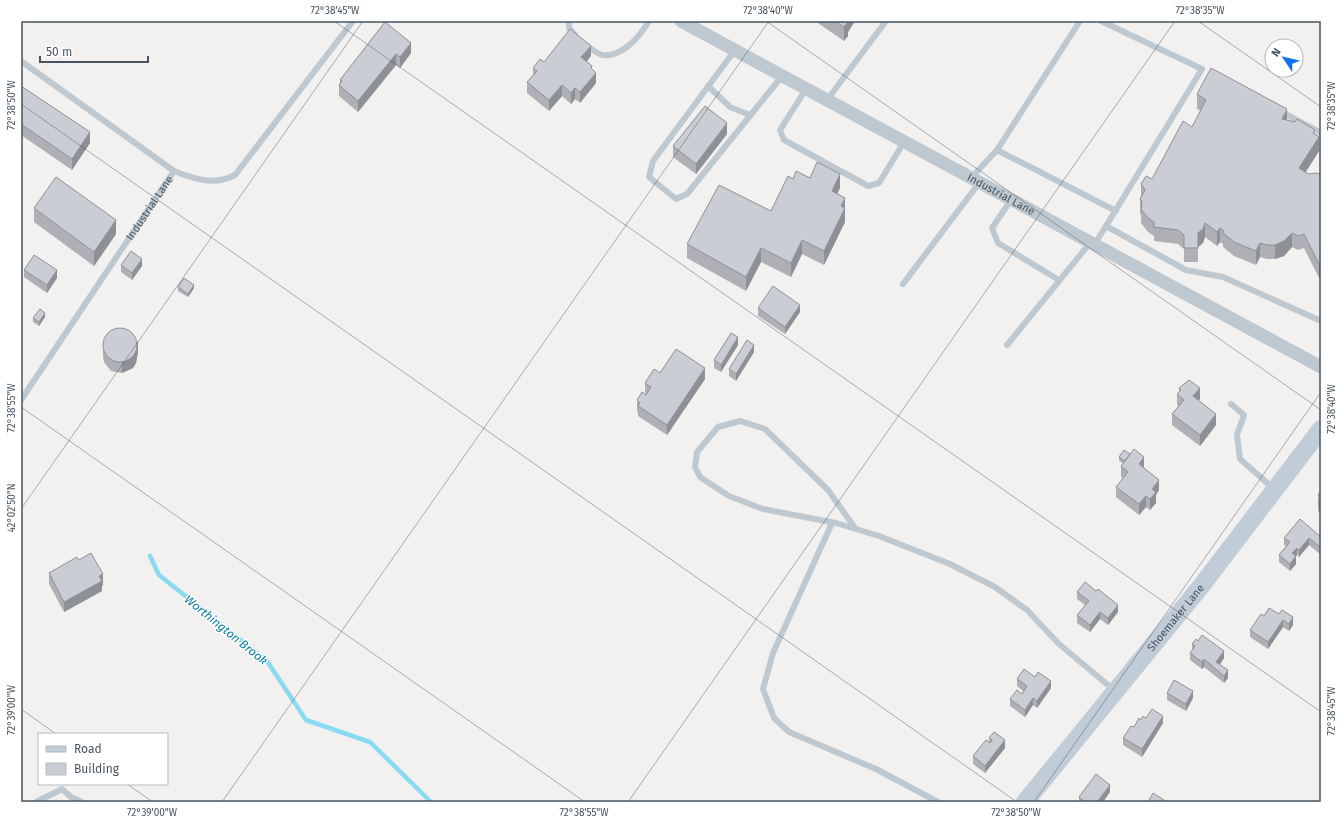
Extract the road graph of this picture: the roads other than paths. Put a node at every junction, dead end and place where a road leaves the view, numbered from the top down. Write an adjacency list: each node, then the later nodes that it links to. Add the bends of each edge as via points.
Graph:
1 (353, 21): 21 (lane, Industrial Lane, via 235,175 226,180 202,180)
2 (569, 21): 3 (lane, via 569,28 579,40 602,55 615,54 631,43)
3 (649, 21)
4 (681, 21): 8 (street, Industrial Lane, via 700,28)
5 (886, 21): 15 (lane)
6 (1080, 21): 20 (lane)
7 (1101, 21): 10 (lane)
8 (735, 50): 12 (street, Industrial Lane); 13 (lane)
9 (21, 61): 21 (lane)
10 (1202, 70): 11 (lane); 24 (lane)
11 (1209, 73)
12 (782, 76): 14 (street, Industrial Lane); 17 (lane)
13 (708, 86): 17 (lane, via 730,107); 17 (lane, via 653,161 649,178 676,198 687,194)
14 (806, 89): 15 (street, Industrial Lane); 19 (lane, via 780,130 784,140 868,186 879,183)
15 (827, 100): 19 (street, Industrial Lane)
16 (1272, 107): 18 (lane)
17 (750, 115)
18 (1321, 133)
19 (904, 142): 22 (street, Industrial Lane)
20 (997, 150): 22 (lane); 24 (lane)
21 (174, 170): 32 (lane, Industrial Lane)
22 (975, 181): 23 (street, Industrial Lane); 28 (lane)
23 (1011, 200): 26 (street, Industrial Lane); 27 (lane, via 992,228 998,243)
24 (1116, 211): 25 (lane)
25 (1106, 226): 26 (lane); 29 (lane, via 1186,270 1223,277)
26 (1092, 244): 27 (lane); 31 (street, Industrial Lane)
27 (1059, 280): 30 (lane)
28 (903, 284)
29 (1321, 321)
30 (1007, 345)
31 (1321, 367)
32 (21, 400)
33 (1231, 404): 35 (lane, via 1244,415 1237,435 1240,459)
34 (1321, 429): 35 (street, Shoemaker Lane)
35 (1275, 490): 38 (street, Shoemaker Lane, via 1202,585)
36 (832, 523): 37 (lane); 37 (lane, via 763,509 729,496 700,477 694,467 697,452 718,427 740,421 765,429 828,490); 41 (lane, via 773,653 763,689 774,718 789,732 876,769)
37 (855, 528): 38 (lane, via 950,564 1004,593 1027,610 1059,644)
38 (1115, 691): 42 (street, Shoemaker Lane)
39 (36, 802): 40 (lane, via 62,789 71,798)
40 (82, 802)
41 (938, 802)
42 (1025, 802)

